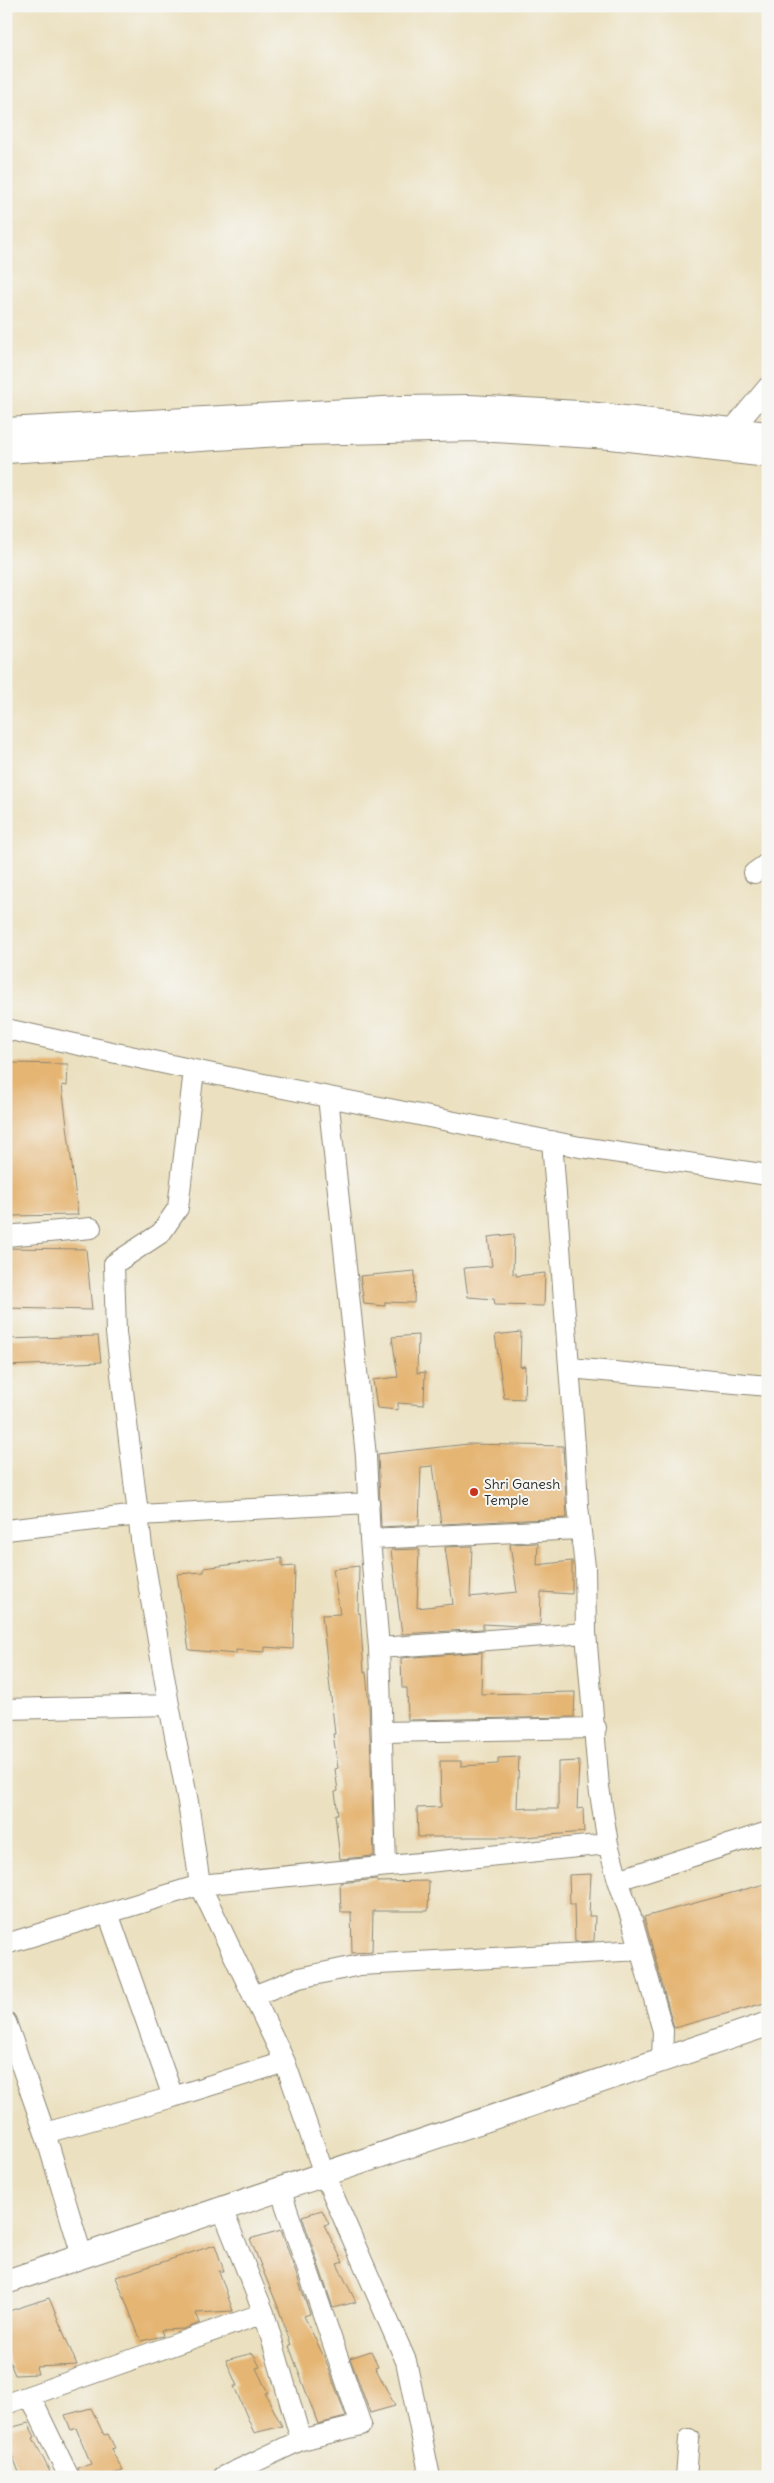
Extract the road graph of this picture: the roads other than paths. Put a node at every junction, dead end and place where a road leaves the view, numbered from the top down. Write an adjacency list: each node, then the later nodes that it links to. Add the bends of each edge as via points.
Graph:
1 (768, 387): 3 (street)
2 (6, 430): 3 (street, via 468,407 579,413)
3 (732, 430): 4 (street)
4 (768, 434)
5 (6, 450): 6 (street, via 298,434 477,429 610,437)
6 (768, 455)
7 (6, 1029): 8 (street)
8 (194, 1070): 9 (street); 17 (street, via 178,1208 162,1234 114,1264 116,1333)
9 (328, 1097): 10 (street); 16 (street)
10 (552, 1141): 11 (street); 14 (street)
11 (768, 1175)
12 (91, 1228): 13 (street)
13 (6, 1236)
14 (570, 1368): 15 (street); 18 (street)
15 (768, 1386)
16 (369, 1503): 17 (street); 20 (street)
17 (138, 1515): 19 (street); 23 (street)
18 (580, 1529): 20 (street); 21 (street, via 585,1567)
19 (6, 1530)
20 (370, 1539): 22 (street)
21 (586, 1633): 22 (street); 25 (street)
22 (379, 1648): 26 (street)
23 (169, 1705): 24 (street); 31 (street)
24 (6, 1709)
25 (596, 1728): 26 (street); 28 (street)
26 (382, 1732): 29 (street)
27 (768, 1832): 30 (street)
28 (608, 1844): 29 (street); 30 (street)
29 (386, 1865): 31 (street)
30 (618, 1880): 34 (street)
31 (200, 1885): 32 (street); 35 (street)
32 (108, 1913): 33 (street); 40 (street)
33 (6, 1944)
34 (640, 1950): 35 (street, via 360,1965 299,1978); 38 (street, via 663,2031)
35 (253, 1996): 39 (street)
36 (6, 2022): 41 (street)
37 (768, 2024): 38 (street)
38 (662, 2059): 42 (street)
39 (285, 2062): 40 (street); 42 (street)
40 (173, 2097): 41 (street)
41 (45, 2133): 45 (street)
42 (324, 2174): 43 (street); 54 (street, via 406,2361)
43 (280, 2189): 44 (street); 51 (street, via 361,2425)
44 (222, 2209): 45 (street); 47 (street)
45 (82, 2256): 46 (street)
46 (6, 2282)
47 (264, 2313): 48 (street); 51 (street)
48 (30, 2396): 49 (street); 52 (street)
49 (6, 2404)
50 (690, 2439): 55 (street)
51 (302, 2440): 53 (street)
52 (69, 2477)
53 (223, 2477)
54 (430, 2477)
55 (686, 2477)

